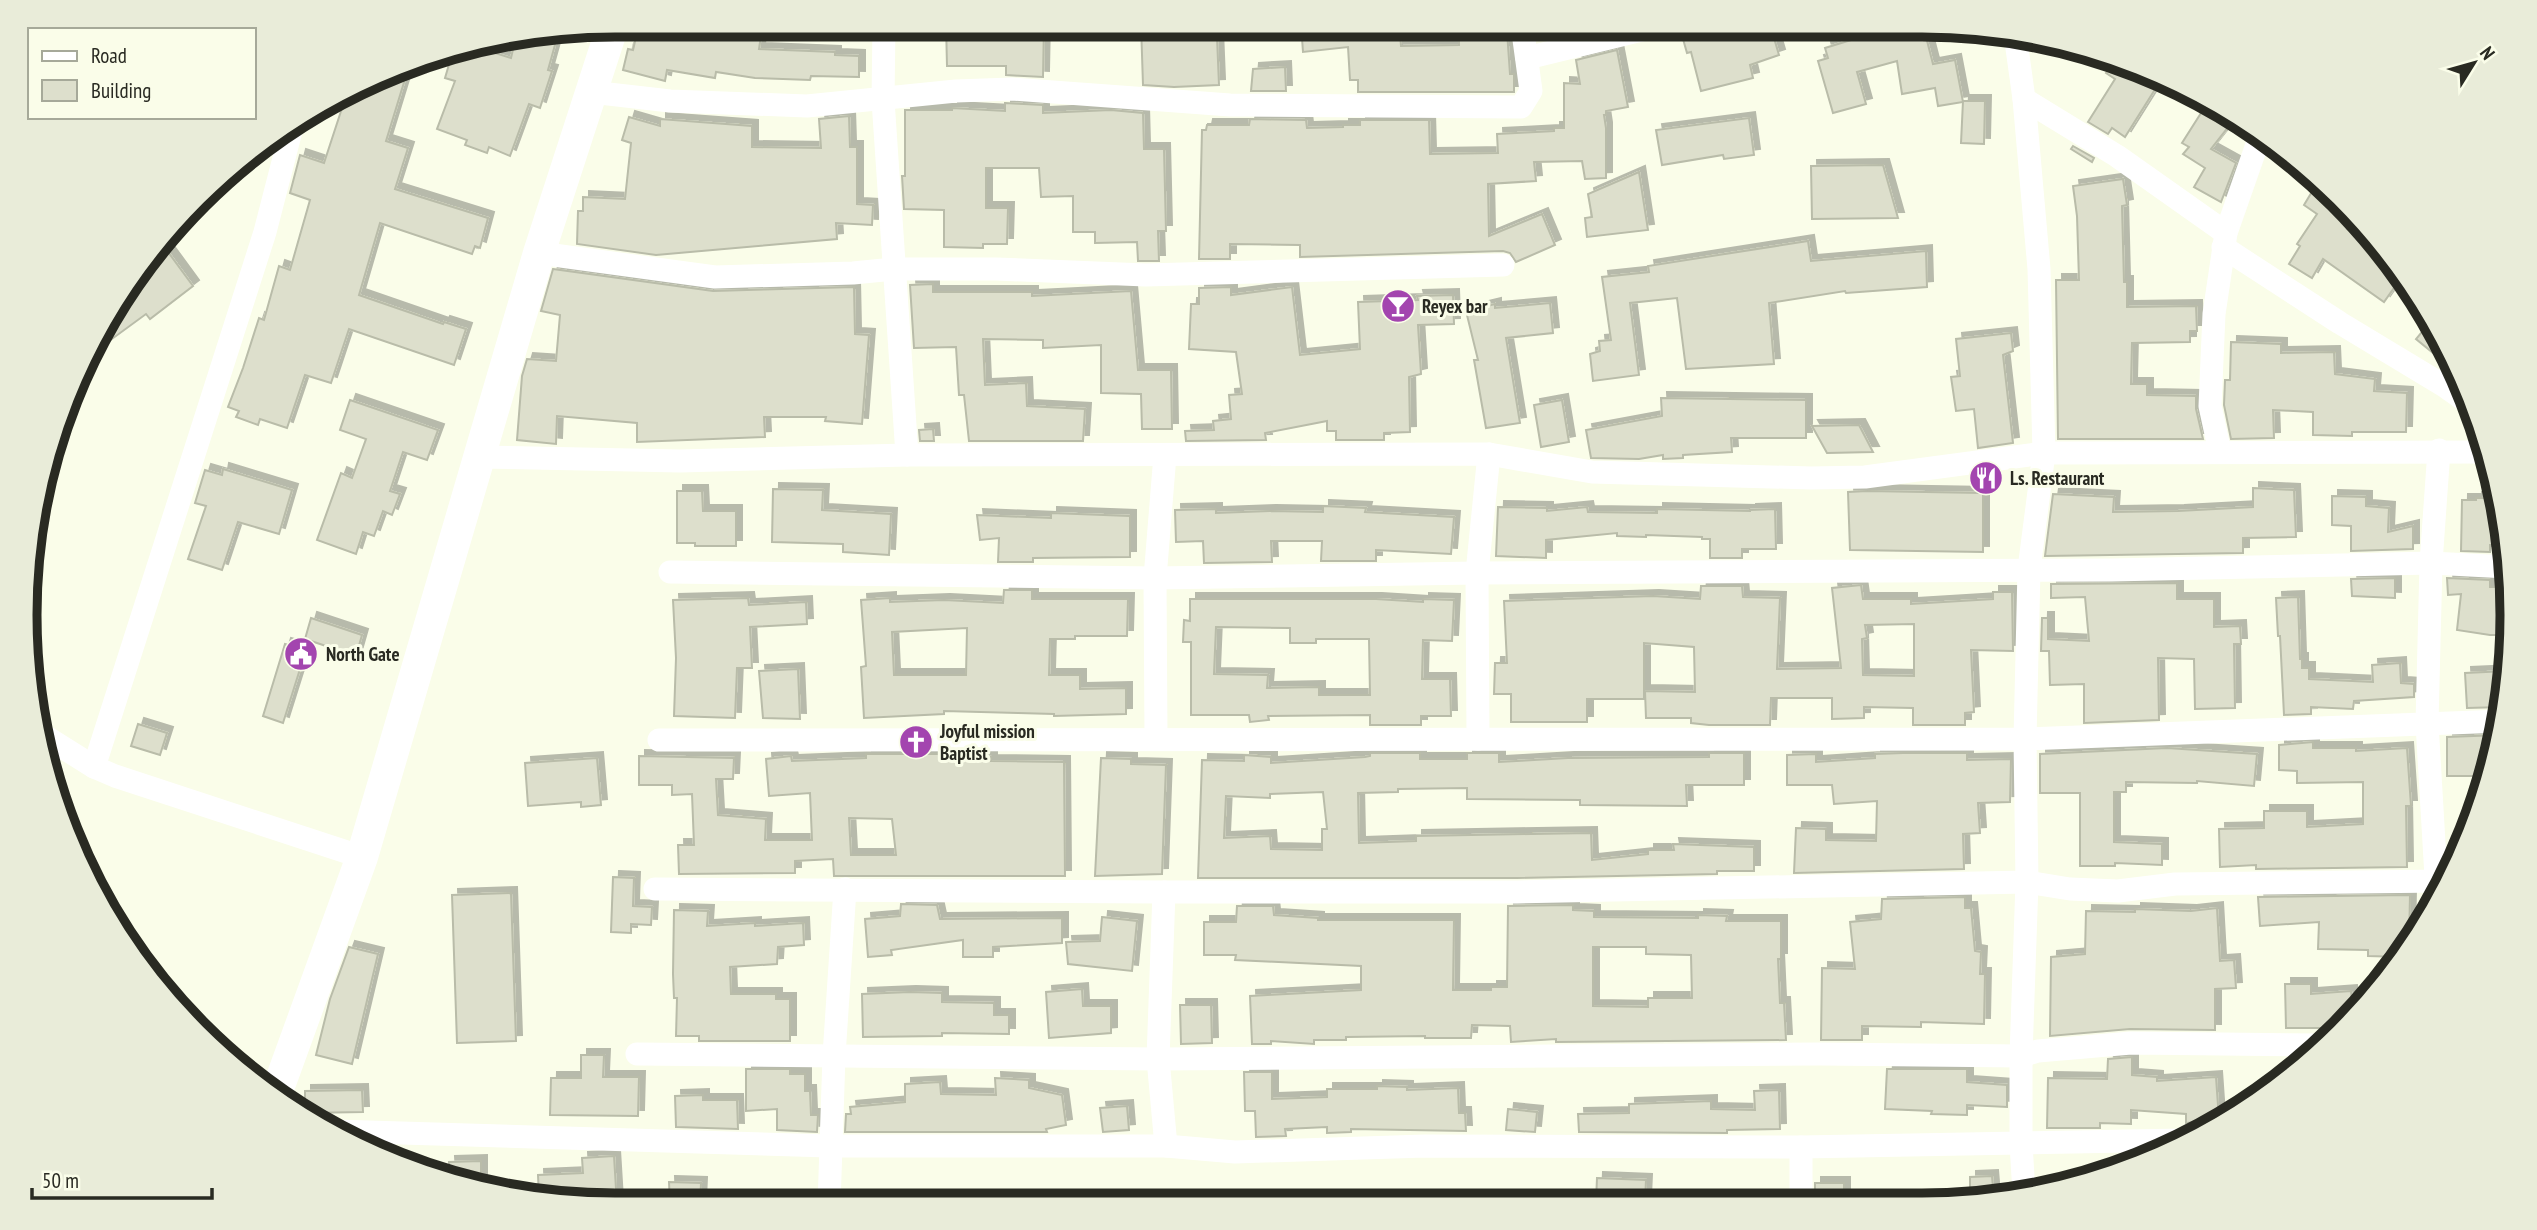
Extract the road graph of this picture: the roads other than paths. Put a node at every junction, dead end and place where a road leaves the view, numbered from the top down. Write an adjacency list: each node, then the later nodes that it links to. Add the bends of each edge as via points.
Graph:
1 (609, 37): 7 (street)
2 (884, 37): 9 (street)
3 (1524, 37): 6 (street)
4 (1610, 37): 6 (street)
5 (2017, 45): 8 (street)
6 (1527, 58): 9 (street, via 1531,91 1521,107 1230,105 1012,89)
7 (591, 92): 9 (street, via 807,106); 13 (street)
8 (2024, 99): 12 (street, via 2117,156); 20 (street, via 2039,268)
9 (883, 100): 15 (street)
10 (289, 137): 38 (street, via 265,232)
11 (2257, 144): 12 (street)
12 (2224, 240): 16 (street, via 2340,323); 18 (street, via 2214,314 2210,406)
13 (539, 253): 15 (street, via 715,277); 24 (street)
14 (1503, 265): 15 (street, via 1146,275)
15 (894, 269): 22 (street)
16 (2456, 394)
17 (2439, 450): 18 (street); 19 (street); 25 (street)
18 (2220, 452): 20 (street)
19 (2477, 452)
20 (2044, 453): 21 (street, via 1865,477 1811,478 1591,472); 27 (street)
21 (1489, 454): 23 (street); 29 (street)
22 (907, 455): 23 (street); 24 (street, via 680,461)
23 (1165, 455): 30 (street)
24 (480, 457): 39 (street)
25 (2431, 563): 26 (street); 27 (street); 32 (street)
26 (2498, 566)
27 (2029, 569): 29 (street); 33 (street)
28 (670, 572): 30 (street)
29 (1476, 573): 30 (street); 35 (street)
30 (1155, 578): 34 (street)
31 (2490, 721): 32 (street)
32 (2427, 723): 33 (street); 40 (street)
33 (2025, 738): 35 (street); 41 (street)
34 (1156, 739): 35 (street); 37 (street)
35 (1478, 739)
36 (51, 740): 38 (street)
37 (659, 740)
38 (94, 767): 39 (street)
39 (362, 858): 51 (street)
40 (2438, 876)
41 (2027, 882): 42 (street, via 2118,891 2175,884); 45 (street, via 1517,892); 49 (street)
42 (2433, 886)
43 (655, 889): 44 (street)
44 (845, 890): 45 (street); 48 (street)
45 (1164, 892): 50 (street)
46 (2309, 1045): 49 (street, via 2131,1043)
47 (637, 1054): 48 (street)
48 (834, 1056): 50 (street); 55 (street)
49 (2021, 1056): 50 (street); 54 (street)
50 (1158, 1059): 56 (street)
51 (279, 1085)
52 (356, 1133): 55 (street)
53 (2163, 1140): 54 (street)
54 (2021, 1143): 57 (street); 58 (street)
55 (829, 1146): 56 (street); 59 (street)
56 (1166, 1146): 57 (street, via 1235,1152 1424,1146)
57 (1801, 1147): 60 (street)
58 (2023, 1184)
59 (829, 1193)
60 (1801, 1193)

